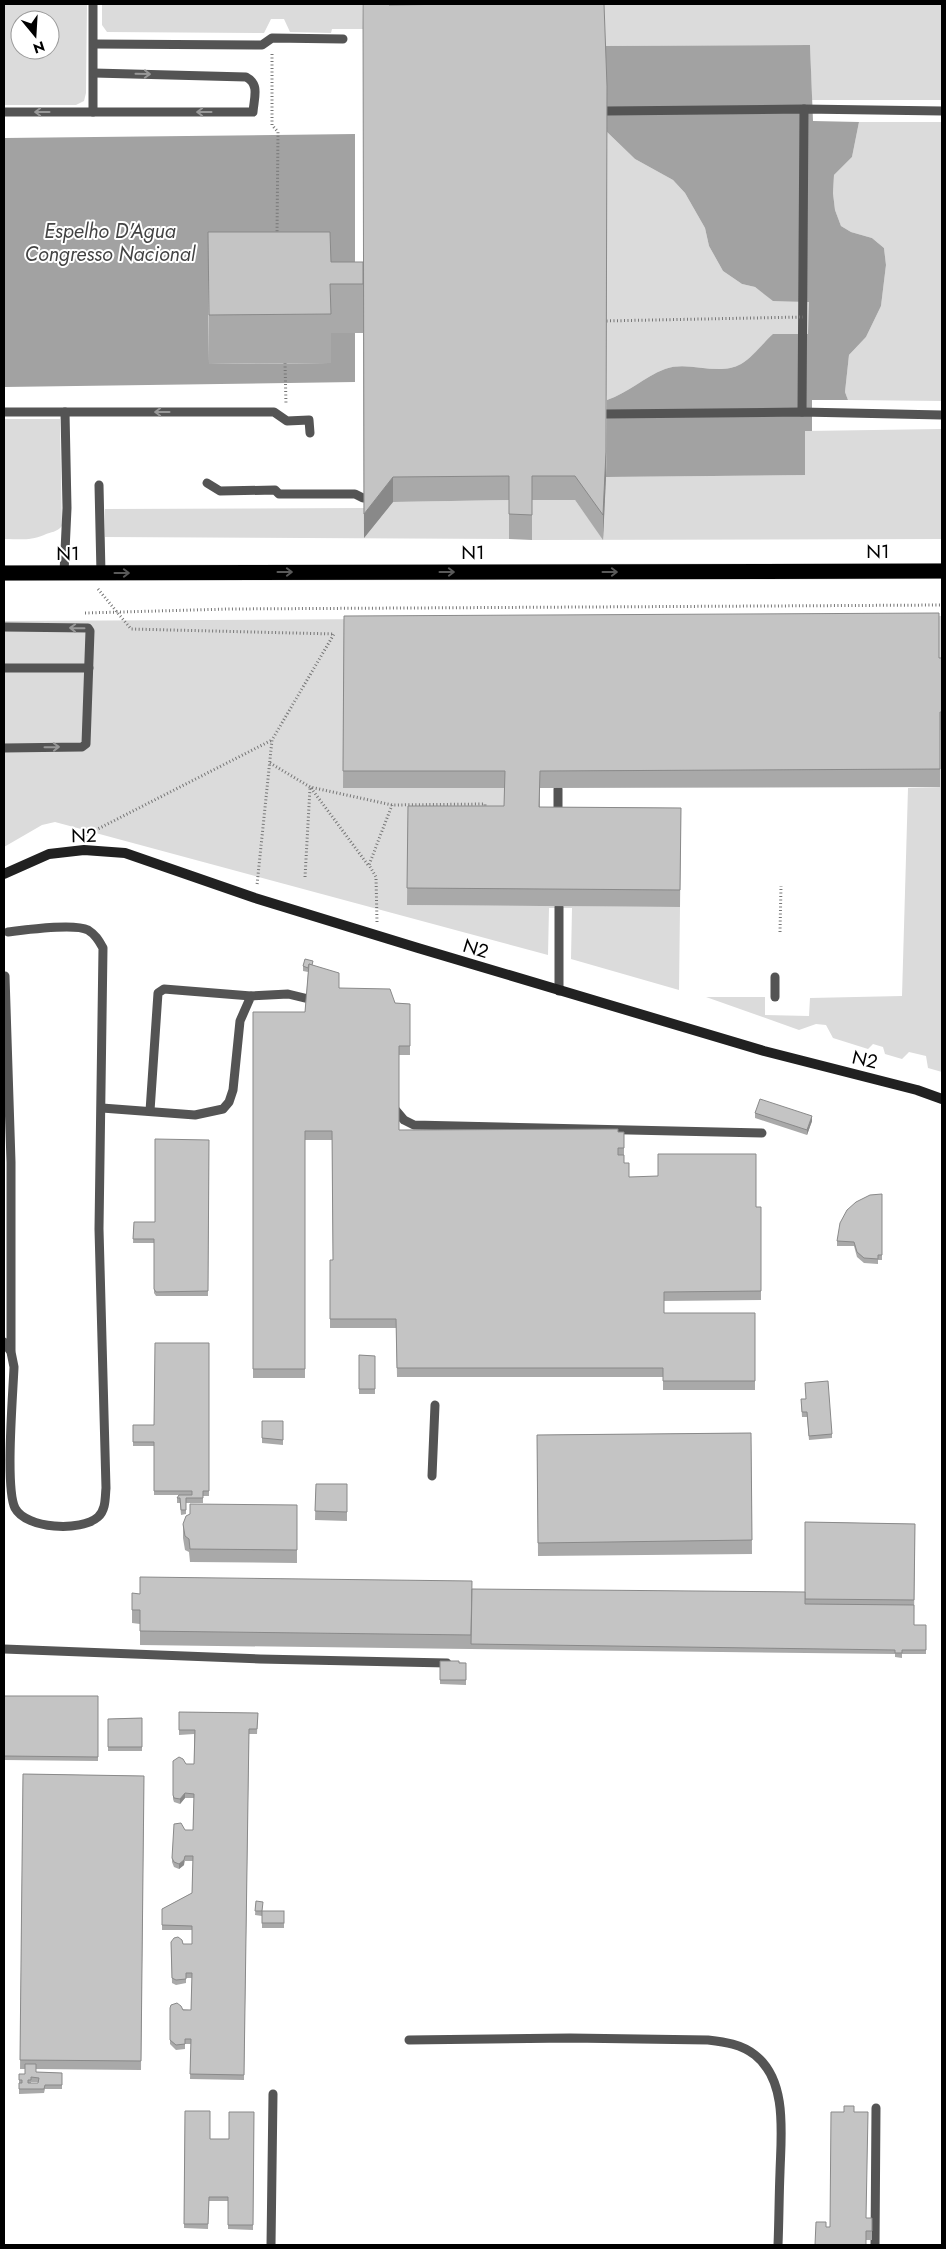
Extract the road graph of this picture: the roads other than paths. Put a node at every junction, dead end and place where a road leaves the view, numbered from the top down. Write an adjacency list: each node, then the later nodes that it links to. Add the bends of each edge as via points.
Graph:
1 (93, 4): 3 (lane)
2 (343, 39): 3 (lane, via 272,38 262,45)
3 (94, 44): 4 (lane)
4 (94, 73): 9 (lane); 9 (lane, one-way to 9, via 246,77 256,85 253,112)
5 (804, 109): 6 (lane); 7 (lane); 12 (lane)
6 (608, 111)
7 (942, 111)
8 (4, 112): 9 (lane, one-way to 8)
9 (93, 112)
10 (4, 412): 11 (lane)
11 (65, 412): 15 (lane, one-way to 11, via 309,420 287,421 274,412); 20 (lane)
12 (802, 412): 13 (lane); 14 (lane)
13 (606, 414)
14 (942, 415)
15 (310, 433)
16 (207, 483): 18 (lane, via 220,491 275,490 279,494 355,494)
17 (98, 485): 22 (lane)
18 (363, 498)
19 (942, 571): 22 (highway, N1, one-way to 19)
20 (64, 572): 21 (highway, N1); 22 (highway, N1)
21 (4, 573)
22 (100, 573)
23 (4, 627): 25 (lane, one-way to 23, via 88,628)
24 (4, 668): 25 (lane)
25 (89, 668): 26 (lane, one-way to 25, via 82,747 86,744)
26 (4, 748)
27 (558, 789): 28 (lane)
28 (558, 824)
29 (4, 874): 34 (main road, N2, via 49,854 84,850 125,853 256,898)
30 (558, 907): 34 (lane)
31 (8, 932): 40 (lane, via 45,928 86,929 97,936 103,948)
32 (5, 976): 44 (lane, via 11,1162)
33 (775, 977): 36 (lane)
34 (559, 991): 38 (main road, N2, via 764,1052)
35 (251, 996): 37 (lane, via 288,994); 41 (lane, via 240,1021 229,1102 213,1112 195,1115); 41 (lane, via 164,989 158,993)
36 (775, 997)
37 (323, 1003)
38 (942, 1099)
39 (390, 1100): 42 (lane, via 404,1120 414,1125)
40 (102, 1108): 41 (lane); 44 (lane, via 99,1229 106,1488 105,1506 100,1516 90,1522 54,1526 23,1518 15,1508 10,1482 14,1367)
41 (150, 1111)
42 (762, 1133)
43 (4, 1342): 44 (lane)
44 (11, 1352)
45 (434, 1405): 46 (lane)
46 (432, 1476)
47 (4, 1649): 48 (lane, via 260,1660)
48 (447, 1663)
49 (409, 2040): 53 (lane, via 708,2040 727,2042 745,2049 767,2070 778,2101 781,2127)
50 (273, 2094): 52 (lane)
51 (876, 2108): 54 (lane)
52 (271, 2245)
53 (778, 2245)
54 (876, 2245)

